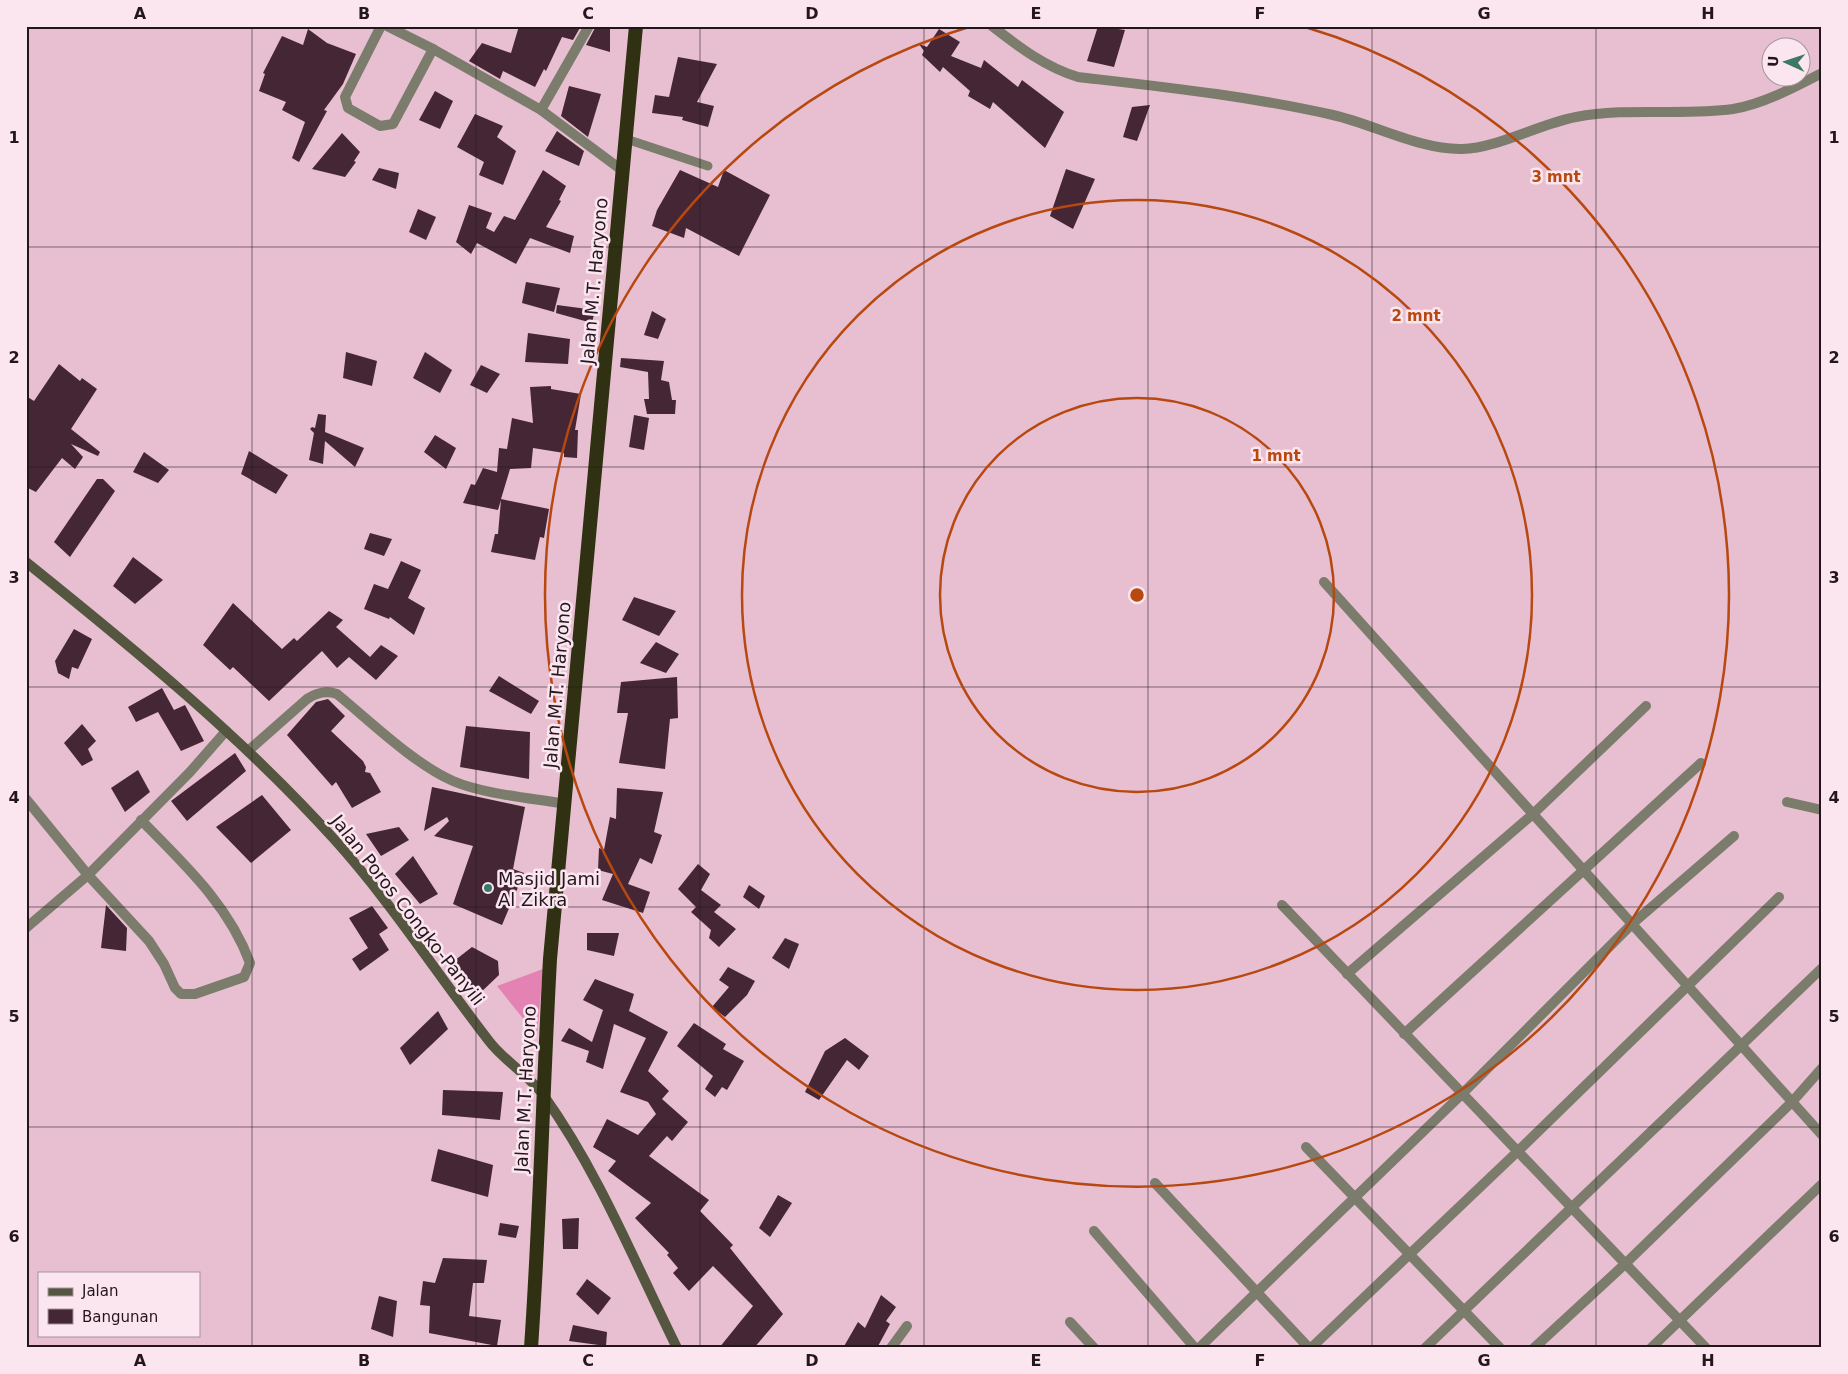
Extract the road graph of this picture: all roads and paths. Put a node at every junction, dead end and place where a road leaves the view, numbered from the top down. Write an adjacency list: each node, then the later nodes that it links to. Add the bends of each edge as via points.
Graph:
1 (381, 26): 6 (street, via 345,96 348,108 380,126 394,124)
2 (387, 26): 6 (street)
3 (589, 26): 8 (street)
4 (636, 26): 9 (highway, Jalan M.T. Haryono)
5 (992, 26): 7 (street, via 1030,56 1078,77 1227,94 1342,117 1416,141 1461,149 1482,147 1549,123 1596,114 1734,108 1756,102)
6 (433, 48): 8 (street)
7 (1822, 73)
8 (541, 110): 11 (street)
9 (626, 139): 10 (lane); 11 (highway, Jalan M.T. Haryono)
10 (708, 166)
11 (623, 171): 20 (highway, Jalan M.T. Haryono)
12 (26, 562): 15 (main road, Jalan Poros Congko-Panyili)
13 (1324, 582): 22 (street)
14 (1646, 706): 22 (street)
15 (226, 731): 16 (main road, Jalan Poros Congko-Panyili); 23 (street)
16 (248, 752): 20 (street, via 307,700 317,693 327,692 336,694 428,766 451,780); 37 (main road, Jalan Poros Congko-Panyili, via 336,842 396,916 490,1044)
17 (1701, 764): 25 (street)
18 (26, 799): 26 (street)
19 (1786, 802): 21 (street)
20 (564, 804): 37 (highway, Jalan M.T. Haryono)
21 (1822, 810)
22 (1533, 814): 25 (street); 32 (street)
23 (142, 820): 26 (street); 26 (street, via 224,910 250,964 244,977 196,994 181,994 149,941)
24 (1734, 836): 30 (street)
25 (1585, 871): 30 (street); 34 (street)
26 (88, 875): 29 (street)
27 (1779, 897): 33 (street)
28 (1282, 905): 32 (street)
29 (28, 923)
30 (1632, 924): 33 (street); 38 (street)
31 (1822, 968): 35 (street)
32 (1347, 974): 34 (street)
33 (1688, 986): 35 (street); 42 (street)
34 (1404, 1034): 38 (street)
35 (1742, 1046): 39 (street); 46 (street)
36 (1822, 1068): 39 (street)
37 (542, 1093): 55 (highway, Jalan M.T. Haryono, via 538,1248); 56 (main road, Jalan Poros Congko-Panyili, via 615,1218)
38 (1462, 1094): 42 (street); 45 (street)
39 (1792, 1102): 40 (street); 49 (street)
40 (1822, 1134)
41 (1306, 1147): 45 (street)
42 (1517, 1152): 46 (street); 48 (street)
43 (1155, 1183): 50 (street)
44 (1822, 1184): 52 (street)
45 (1354, 1197): 48 (street); 50 (street)
46 (1572, 1209): 49 (street); 51 (street)
47 (1094, 1231): 59 (street)
48 (1409, 1255): 51 (street); 61 (street)
49 (1625, 1264): 52 (street); 64 (street)
50 (1256, 1292): 60 (street); 61 (street)
51 (1464, 1311): 62 (street); 63 (street)
52 (1680, 1319): 65 (street); 66 (street)
53 (1070, 1322): 58 (street)
54 (907, 1326): 57 (street)
55 (530, 1348)
56 (676, 1348)
57 (891, 1348)
58 (1094, 1348)
59 (1195, 1348)
60 (1199, 1348)
61 (1310, 1348)
62 (1425, 1348)
63 (1500, 1348)
64 (1534, 1348)
65 (1651, 1348)
66 (1706, 1348)

